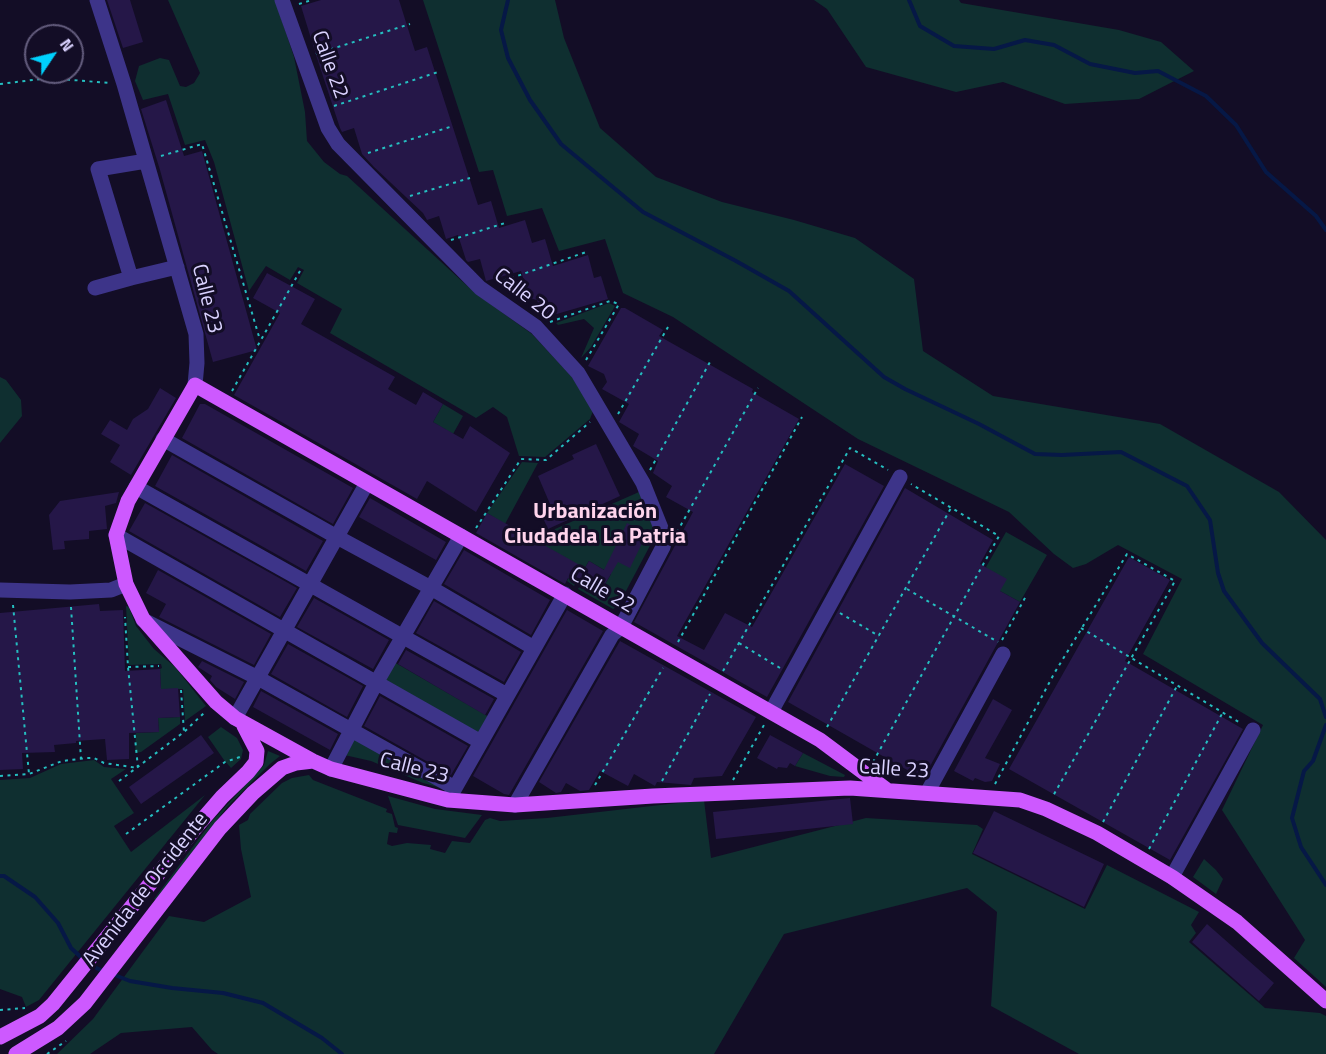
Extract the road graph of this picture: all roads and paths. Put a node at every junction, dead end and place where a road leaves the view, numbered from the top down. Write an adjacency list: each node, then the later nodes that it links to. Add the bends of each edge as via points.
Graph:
1 (97, 0): 7 (street, Calle 23)
2 (282, 0): 4 (street, Calle 22)
3 (410, 24): 4 (path)
4 (304, 58): 8 (street, Calle 22)
5 (438, 72): 8 (path)
6 (0, 84): 7 (path, via 49,78)
7 (124, 84): 12 (street, Calle 23)
8 (323, 109): 10 (street, Calle 22)
9 (453, 126): 11 (path)
10 (338, 144): 11 (street, Calle 20)
11 (351, 158): 14 (street, Calle 20)
12 (146, 161): 18 (street, Calle 23); 20 (street, via 98,169); 25 (path, via 202,144)
13 (470, 178): 14 (path)
14 (393, 201): 16 (street, Calle 20)
15 (505, 223): 16 (path)
16 (436, 244): 22 (street, Calle 20)
17 (589, 251): 22 (path)
18 (177, 267): 20 (street); 28 (street, Calle 23, via 196,334)
19 (300, 271): 25 (path)
20 (131, 278): 21 (street)
21 (95, 288)
22 (480, 288): 23 (street, Calle 20)
23 (536, 327): 27 (street, Calle 20); 27 (path, via 610,301 619,304)
24 (668, 327): 33 (path)
25 (260, 340): 30 (path)
26 (710, 362): 37 (path)
27 (578, 373): 31 (street, Calle 20)
28 (195, 385): 30 (main road, Calle 22); 34 (main road, Calle 23)
29 (758, 388): 43 (path, via 674,537)
30 (225, 403): 36 (main road, Calle 22)
31 (602, 412): 33 (street, Calle 20); 42 (path, via 546,460 521,459)
32 (802, 417): 63 (path)
33 (610, 427): 37 (street, Calle 20)
34 (163, 439): 38 (main road, Calle 23); 41 (street)
35 (900, 477): 39 (path); 53 (street); 61 (path, via 850,448)
36 (367, 483): 41 (street); 42 (main road, Calle 22)
37 (643, 483): 43 (street, Calle 20)
38 (136, 487): 40 (main road, Calle 23); 45 (street)
39 (951, 508): 47 (path); 54 (path, via 999,536)
40 (116, 535): 44 (main road, Calle 23); 58 (street)
41 (336, 537): 45 (street); 46 (street)
42 (465, 538): 46 (street); 50 (main road, Calle 22)
43 (664, 538): 56 (street, via 663,547)
44 (126, 584): 49 (street, via 111,590); 52 (main road, Calle 23)
45 (310, 585): 58 (street); 60 (street)
46 (430, 588): 60 (street); 62 (street)
47 (906, 588): 54 (path); 59 (path)
48 (6, 590): 49 (street); 90 (path)
49 (70, 592): 84 (path)
50 (565, 594): 56 (main road, Calle 22); 62 (street)
51 (1026, 596): 54 (path, via 1000,643)
52 (134, 600): 55 (main road, Calle 23); 67 (path, via 124,600)
53 (828, 607): 59 (path); 68 (street)
54 (953, 616): 91 (path)
55 (143, 619): 69 (street); 75 (main road, Calle 23)
56 (621, 627): 63 (main road, Calle 22); 102 (street, via 612,635)
57 (1081, 628): 65 (path); 65 (path, via 1127,554 1175,581); 100 (path)
58 (284, 631): 69 (street); 71 (street)
59 (879, 636): 82 (path)
60 (402, 637): 71 (street); 74 (street)
61 (739, 643): 68 (path); 70 (path)
62 (534, 648): 74 (street)
63 (671, 654): 70 (main road, Calle 22); 101 (path)
64 (1003, 654): 97 (street)
65 (1130, 657): 72 (path); 103 (path)
66 (159, 666): 67 (path)
67 (128, 667): 88 (path)
68 (790, 674): 76 (street)
69 (258, 678): 78 (street); 80 (street)
70 (717, 681): 76 (main road, Calle 22); 99 (path)
71 (376, 683): 80 (street); 83 (street)
72 (1177, 686): 77 (path); 104 (path)
73 (181, 690): 81 (path)
74 (507, 695): 83 (street)
75 (216, 702): 78 (main road, Calle 23); 81 (path)
76 (771, 712): 82 (main road, Calle 22); 96 (path)
77 (1223, 712): 79 (path); 106 (path)
78 (239, 721): 86 (main road, Calle 23); 109 (main road, Avenida de Occidente, via 255,743 256,762 196,827 69,986 40,1016)
79 (1253, 729): 107 (street)
80 (350, 730): 89 (street); 98 (street)
81 (184, 732): 88 (path)
82 (820, 740): 87 (main road, Calle 22)
83 (481, 742): 98 (street)
84 (81, 759): 88 (path, via 94,758); 90 (path, via 62,761)
85 (245, 759): 105 (path, via 247,754 225,762)
86 (313, 761): 89 (main road, Calle 23); 110 (main road, Avenida de Occidente, via 282,768 253,793 220,828 85,1003 58,1028)
87 (854, 764): 91 (main road, Calle 22); 94 (main road, via 855,782)
88 (138, 768): 93 (path)
89 (331, 769): 98 (main road, Calle 23)
90 (29, 774): 92 (path)
91 (866, 774): 95 (main road, Calle 22)
92 (0, 776)
93 (118, 781)
94 (850, 788): 95 (main road, Calle 23); 96 (main road, Calle 23)
95 (887, 790): 97 (main road, Calle 23)
96 (726, 793): 99 (main road, Calle 23)
97 (927, 793): 100 (main road, Calle 23)
98 (451, 794): 102 (main road, Calle 23)
99 (653, 796): 101 (main road, Calle 23)
100 (988, 797): 103 (main road, Calle 23, via 1020,800)
101 (586, 800): 102 (main road, Calle 23)
102 (514, 806)
103 (1046, 809): 104 (main road, Calle 23)
104 (1098, 833): 106 (main road, Calle 23)
105 (126, 834)
106 (1143, 859): 107 (main road, Calle 23)
107 (1172, 877): 108 (main road, Calle 23, via 1237,922)
108 (1326, 1001)
109 (0, 1037)
110 (19, 1053)

